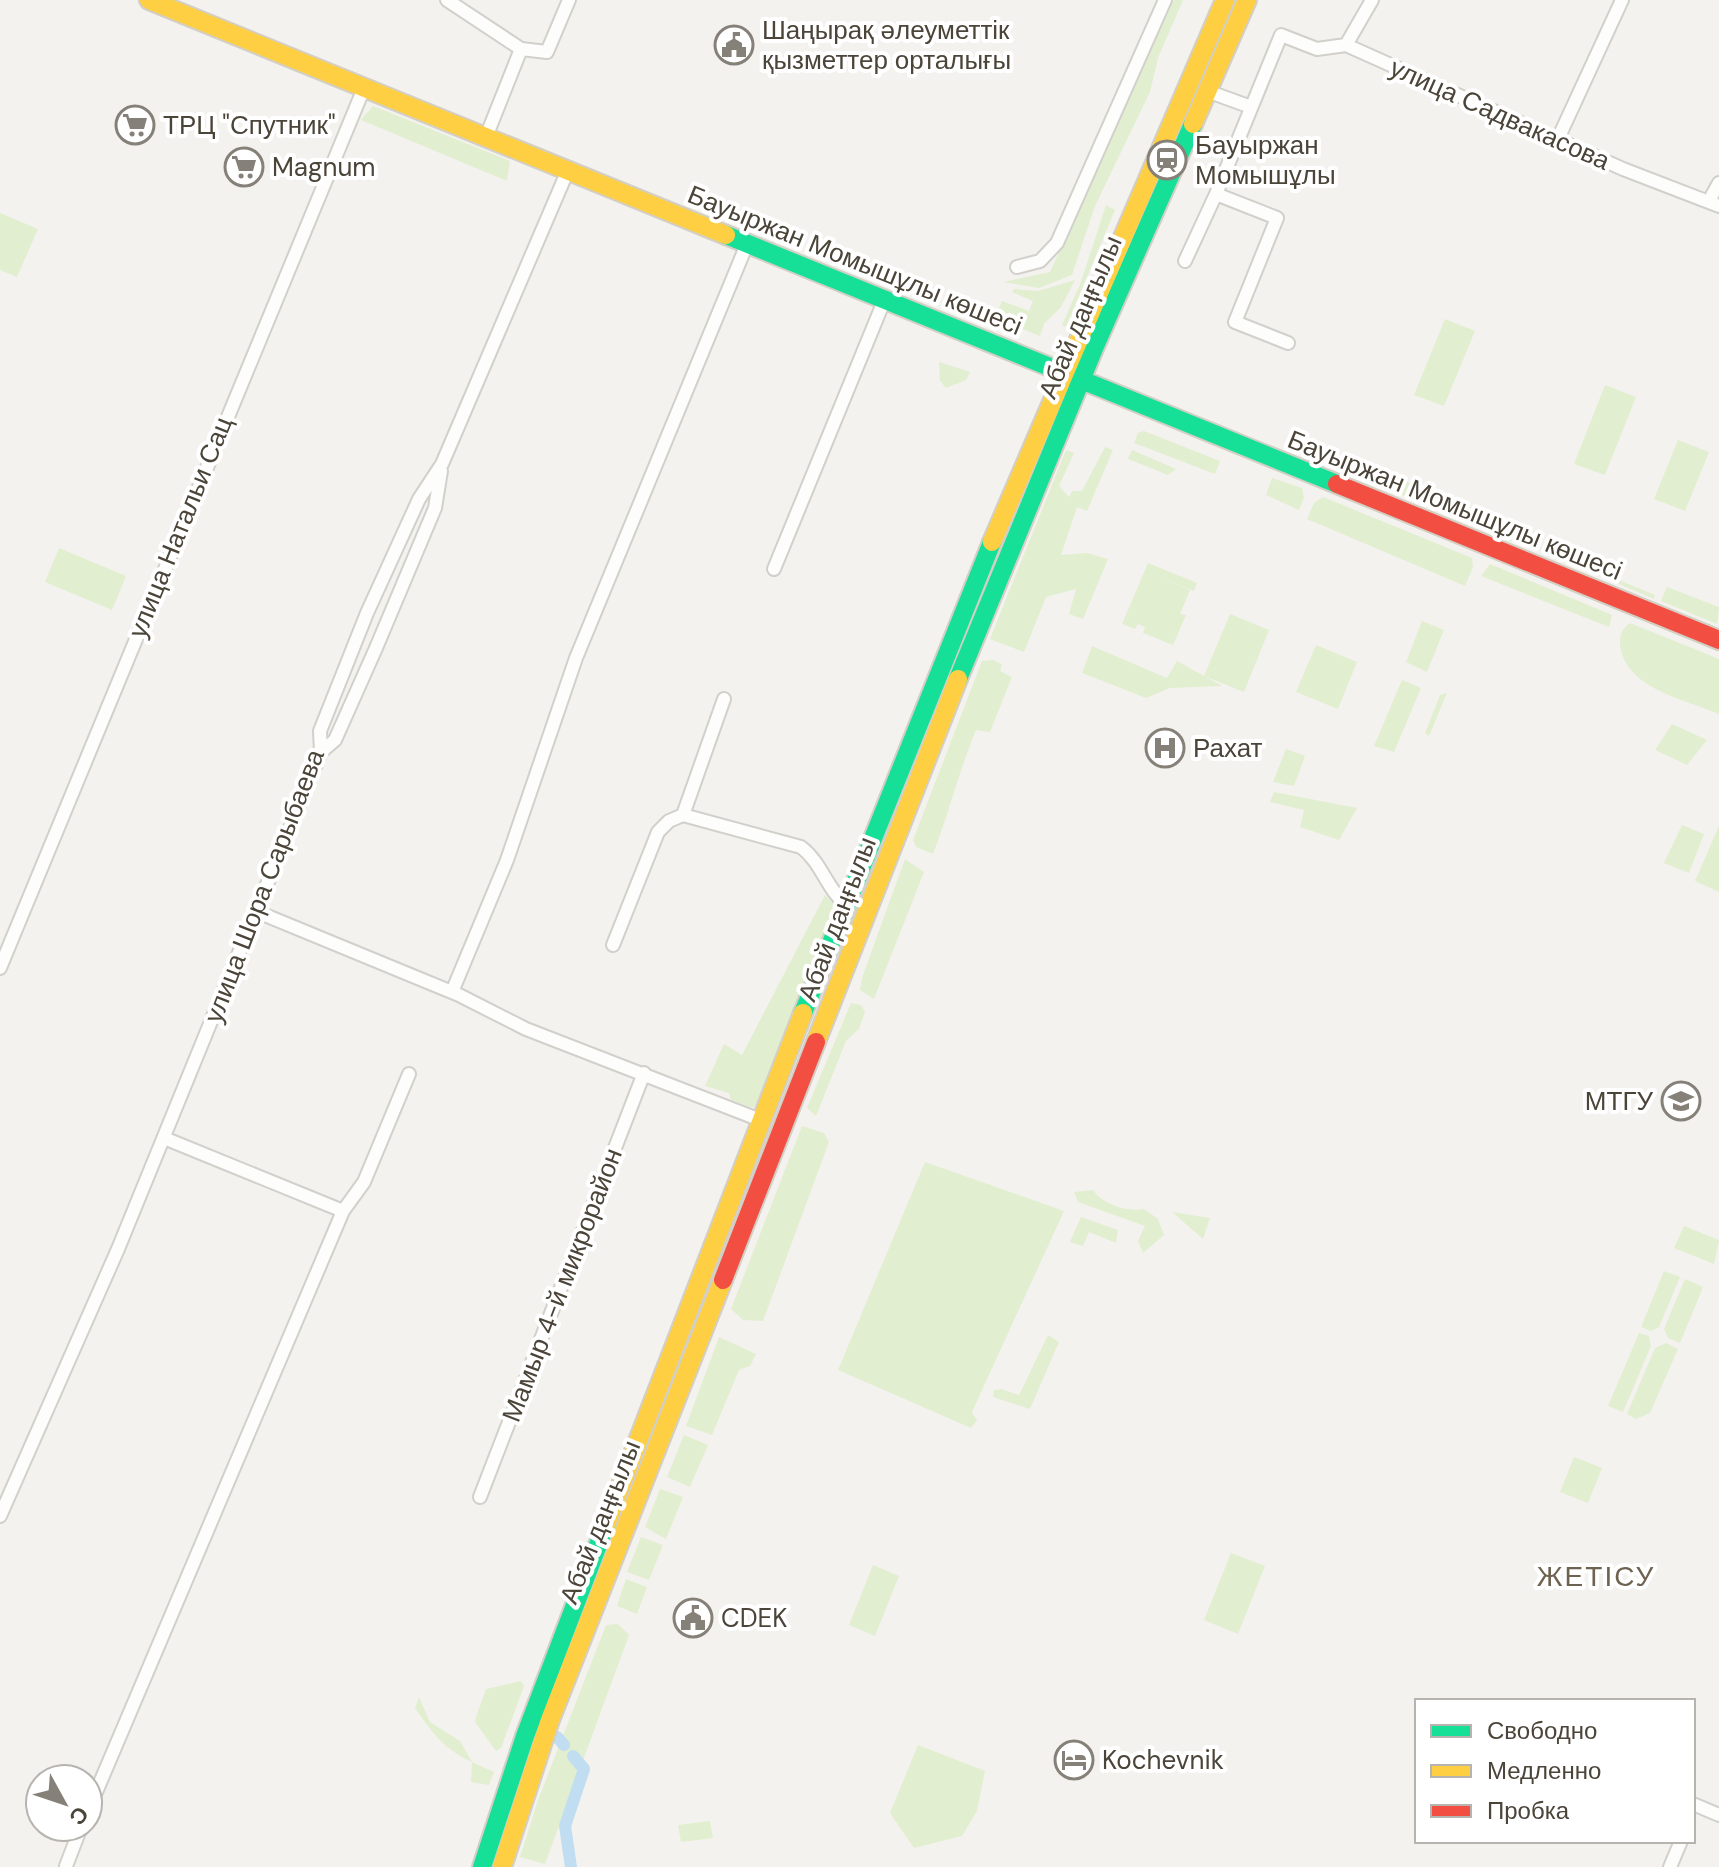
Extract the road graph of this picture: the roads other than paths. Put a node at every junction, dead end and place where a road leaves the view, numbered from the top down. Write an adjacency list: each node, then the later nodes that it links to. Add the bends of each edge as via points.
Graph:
1 (149, 0): 11 (main road, Бауыржан Момышұлы көшесі)
2 (447, 0): 10 (street)
3 (569, 0): 10 (street, via 547,52)
4 (1165, 0): 22 (street, via 1057,243 1040,261)
5 (1225, 0): 25 (main road, Абай даңғылы)
6 (1247, 0): 12 (main road, Абай даңғылы)
7 (1372, 0): 9 (street)
8 (1622, 0): 15 (street)
9 (1346, 45): 13 (street, улица Садвакасова, via 1317,49 1281,35); 15 (street, улица Садвакасова)
10 (521, 49): 14 (street)
11 (364, 88): 14 (main road, Бауыржан Момышұлы көшесі); 36 (street, улица Натальи Сац)
12 (1207, 91): 13 (street); 26 (main road, Абай даңғылы)
13 (1251, 107): 18 (street)
14 (486, 137): 16 (main road, Бауыржан Момышұлы көшесі)
15 (1557, 141): 19 (street, улица Садвакасова)
16 (568, 170): 20 (main road, Бауыржан Момышұлы көшесі); 27 (street, улица Шора Сарыбаева)
17 (1719, 183): 19 (street)
18 (1216, 194): 21 (street); 24 (street, via 1277,218 1235,322)
19 (1714, 204)
20 (747, 244): 23 (main road, Бауыржан Момышұлы көшесі); 37 (street, via 576,658 507,860)
21 (1185, 261)
22 (1017, 267)
23 (884, 301): 25 (main road, Бауыржан Момышұлы көшесі); 28 (street)
24 (1288, 343)
25 (1061, 373): 26 (main road, Бауыржан Момышұлы көшесі); 33 (main road, Абай даңғылы)
26 (1080, 381): 29 (main road, Бауыржан Момышұлы көшесі); 52 (main road, Абай даңғылы, via 550,1720)
27 (442, 464): 31 (street, улица Шора Сарыбаева, via 419,499 367,613 320,731); 31 (street, via 429,522 335,740)
28 (774, 569)
29 (1718, 638)
30 (724, 699): 32 (street)
31 (321, 752): 34 (street, улица Шора Сарыбаева)
32 (683, 815): 33 (street, via 801,847 814,857); 35 (street, via 658,832)
33 (846, 905): 40 (main road, Абай даңғылы)
34 (255, 911): 37 (street); 41 (street, улица Шора Сарыбаева)
35 (613, 945)
36 (0, 968)
37 (452, 992): 38 (street, via 502,1019)
38 (644, 1073): 40 (street); 43 (street, Мамыр 4-й микрорайон)
39 (409, 1074): 42 (street, via 364,1182)
40 (763, 1121): 51 (main road, Абай даңғылы, via 529,1723)
41 (164, 1138): 42 (street); 44 (street, улица Шора Сарыбаева)
42 (343, 1211): 45 (street)
43 (480, 1497)
44 (0, 1516)
45 (104, 1773)
46 (1695, 1808): 47 (street)
47 (1719, 1815)
48 (75, 1843): 50 (street)
49 (1680, 1843): 53 (street)
50 (66, 1866)
51 (482, 1867)
52 (502, 1867)
53 (1670, 1867)

